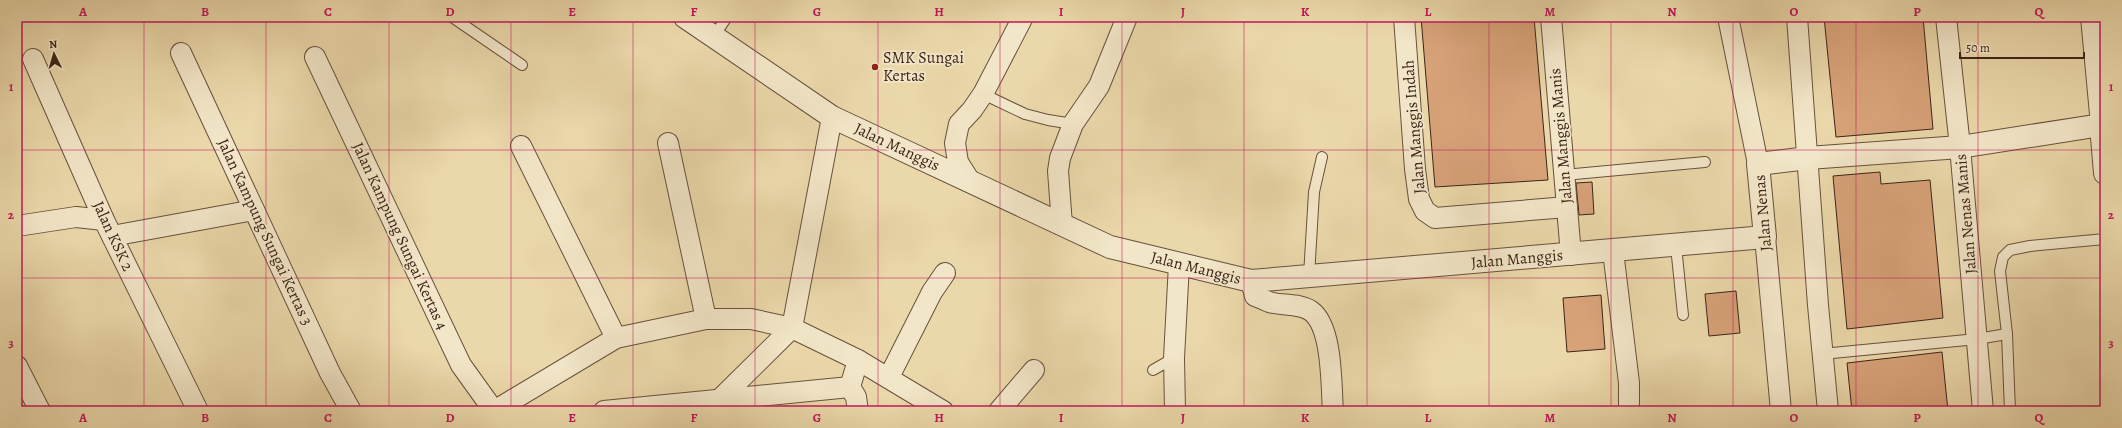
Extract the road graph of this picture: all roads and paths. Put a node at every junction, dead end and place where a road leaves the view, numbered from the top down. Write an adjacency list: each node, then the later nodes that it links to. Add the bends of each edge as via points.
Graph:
1 (452, 17): 16 (lane)
2 (685, 17): 12 (street, Jalan Manggis)
3 (727, 17): 12 (lane)
4 (1023, 17): 17 (street)
5 (1127, 17): 19 (street, via 1099,86)
6 (1404, 17): 31 (street, Jalan Manggis Indah, via 1415,170 1419,199 1425,211 1435,218)
7 (1550, 17): 29 (street, Jalan Manggis Manis)
8 (1728, 17): 27 (street, Jalan Nenas)
9 (1797, 17): 25 (street)
10 (1946, 17): 23 (street, Jalan Nenas Manis)
11 (2091, 17): 20 (street)
12 (714, 36): 18 (street, Jalan Manggis)
13 (180, 52): 32 (street, Jalan Kampung Sungai Kertas 3)
14 (315, 57): 64 (street, Jalan Kampung Sungai Kertas 4, via 461,365)
15 (33, 59): 35 (street, Jalan KSK 2)
16 (522, 65)
17 (983, 94): 19 (lane, via 1025,114); 30 (street, via 959,124 955,143 958,162)
18 (832, 117): 30 (street, Jalan Manggis); 47 (street)
19 (1073, 124): 33 (street, via 1060,158 1058,171)
20 (2103, 125): 23 (street); 28 (street)
21 (668, 143): 46 (street)
22 (521, 146): 49 (street)
23 (1960, 147): 25 (street); 50 (street, Jalan Nenas Manis)
24 (1322, 157): 43 (lane, via 1314,192)
25 (1808, 158): 27 (street); 51 (street)
26 (1705, 162): 29 (lane)
27 (1758, 164): 36 (street, Jalan Nenas)
28 (2105, 173)
29 (1564, 175): 31 (street, Jalan Manggis Manis)
30 (970, 181): 33 (street, Jalan Manggis)
31 (1567, 207): 40 (street, Jalan Manggis Manis)
32 (254, 210): 35 (street); 63 (street, Jalan Kampung Sungai Kertas 3, via 330,373)
33 (1062, 225): 41 (street, Jalan Manggis, via 1110,247)
34 (17, 226): 35 (street, via 76,217)
35 (108, 228): 62 (street, Jalan KSK 2)
36 (1765, 237): 38 (street, Jalan Manggis); 71 (street, Jalan Nenas)
37 (2105, 239): 48 (lane, via 2010,250 2003,257 2000,271)
38 (1676, 246): 39 (street, Jalan Manggis); 45 (lane)
39 (1613, 251): 40 (street, Jalan Manggis); 59 (street, via 1629,383)
40 (1571, 255): 43 (street, Jalan Manggis)
41 (1179, 264): 44 (street, Jalan Manggis); 52 (street)
42 (945, 273): 57 (street, via 932,292)
43 (1309, 276): 44 (street, Jalan Manggis)
44 (1251, 281): 70 (street, via 1256,296 1270,302 1311,311 1320,322 1328,350)
45 (1683, 315)
46 (706, 319): 47 (street, via 751,319); 49 (street)
47 (792, 328): 53 (street); 60 (street)
48 (2007, 334): 50 (lane); 74 (lane)
49 (616, 338): 64 (street)
50 (1977, 339): 51 (lane); 73 (street, Jalan Nenas Manis)
51 (1822, 354): 72 (street)
52 (1174, 358): 56 (lane); 69 (street)
53 (858, 360): 57 (street); 58 (street)
54 (17, 366): 61 (street)
55 (1034, 370): 68 (street)
56 (1153, 370)
57 (889, 377): 67 (street)
58 (850, 387): 60 (street); 66 (street, via 856,396)
59 (1629, 404)
60 (718, 406): 65 (street)
61 (40, 411)
62 (198, 411)
63 (351, 411)
64 (494, 411)
65 (604, 411)
66 (858, 411)
67 (943, 411)
68 (999, 411)
69 (1175, 411)
70 (1334, 411)
71 (1781, 411)
72 (1828, 411)
73 (1983, 411)
74 (2010, 411)

